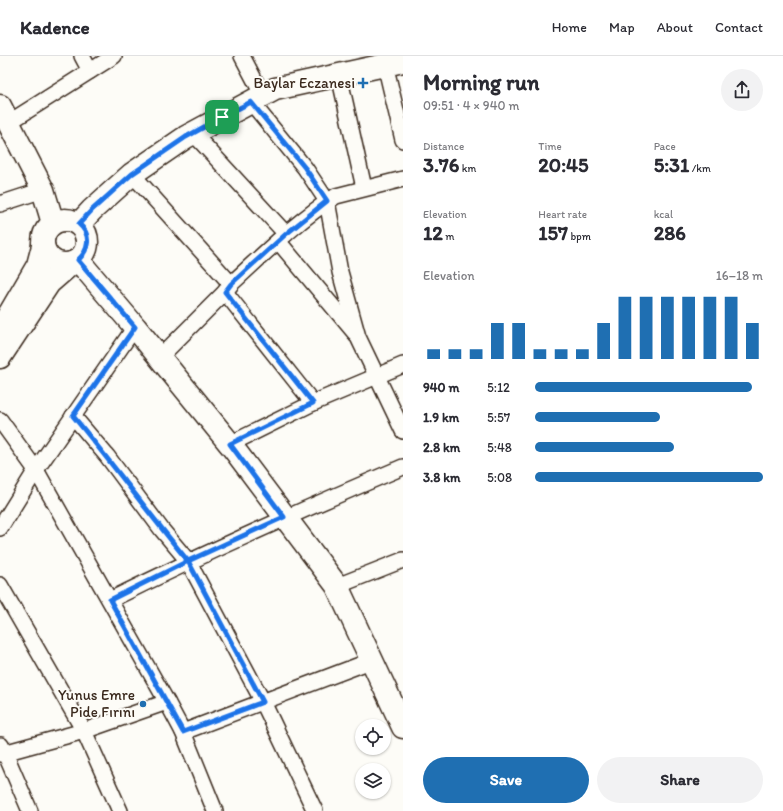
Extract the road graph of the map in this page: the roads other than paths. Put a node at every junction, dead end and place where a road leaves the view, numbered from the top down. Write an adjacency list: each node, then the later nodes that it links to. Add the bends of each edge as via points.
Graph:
1 (82, 56): 5 (street)
2 (114, 56): 5 (street)
3 (242, 56): 7 (street)
4 (394, 63): 6 (street); 10 (street)
5 (90, 71): 8 (street)
6 (339, 75): 7 (street, via 275,89); 13 (street)
7 (257, 99): 9 (street); 15 (street)
8 (4, 115): 14 (street)
9 (193, 133): 11 (street); 19 (street)
10 (403, 140)
11 (132, 174): 18 (street); 22 (street)
12 (403, 179): 13 (street)
13 (364, 188): 15 (street)
14 (43, 190): 16 (street); 17 (street)
15 (327, 201): 19 (street); 25 (street, via 340,272)
16 (0, 204)
17 (53, 223): 18 (street, via 65,219); 20 (street, via 44,233)
18 (79, 224): 21 (street, via 86,232 88,244)
19 (282, 238): 22 (street); 25 (street)
20 (43, 246): 21 (street, via 54,261 66,264); 24 (street, via 38,265)
21 (75, 262): 23 (street); 26 (street, via 49,283)
22 (228, 288): 27 (street); 30 (street)
23 (135, 327): 27 (street); 31 (street)
24 (0, 330)
25 (358, 337): 29 (street)
26 (0, 357)
27 (159, 358): 34 (street)
28 (403, 365): 29 (street)
29 (377, 375): 30 (street); 33 (street)
30 (313, 403): 34 (street)
31 (73, 416): 36 (street); 40 (street)
32 (0, 420): 36 (street)
33 (403, 431)
34 (230, 444): 37 (street)
35 (403, 467): 37 (street)
36 (36, 470): 38 (street); 43 (street)
37 (284, 517): 40 (street); 42 (street)
38 (0, 528)
39 (403, 560): 42 (street)
40 (188, 561): 43 (street); 46 (street)
41 (0, 585): 48 (street)
42 (337, 586): 44 (street)
43 (110, 600): 45 (street)
44 (373, 660): 46 (street); 47 (street)
45 (167, 702): 48 (street); 49 (street)
46 (263, 702): 49 (street); 54 (street)
47 (403, 727)
48 (84, 731): 50 (street); 52 (street)
49 (183, 732): 53 (street)
50 (2, 750): 51 (street)
51 (30, 811)
52 (120, 811)
53 (215, 811)
54 (315, 811)

